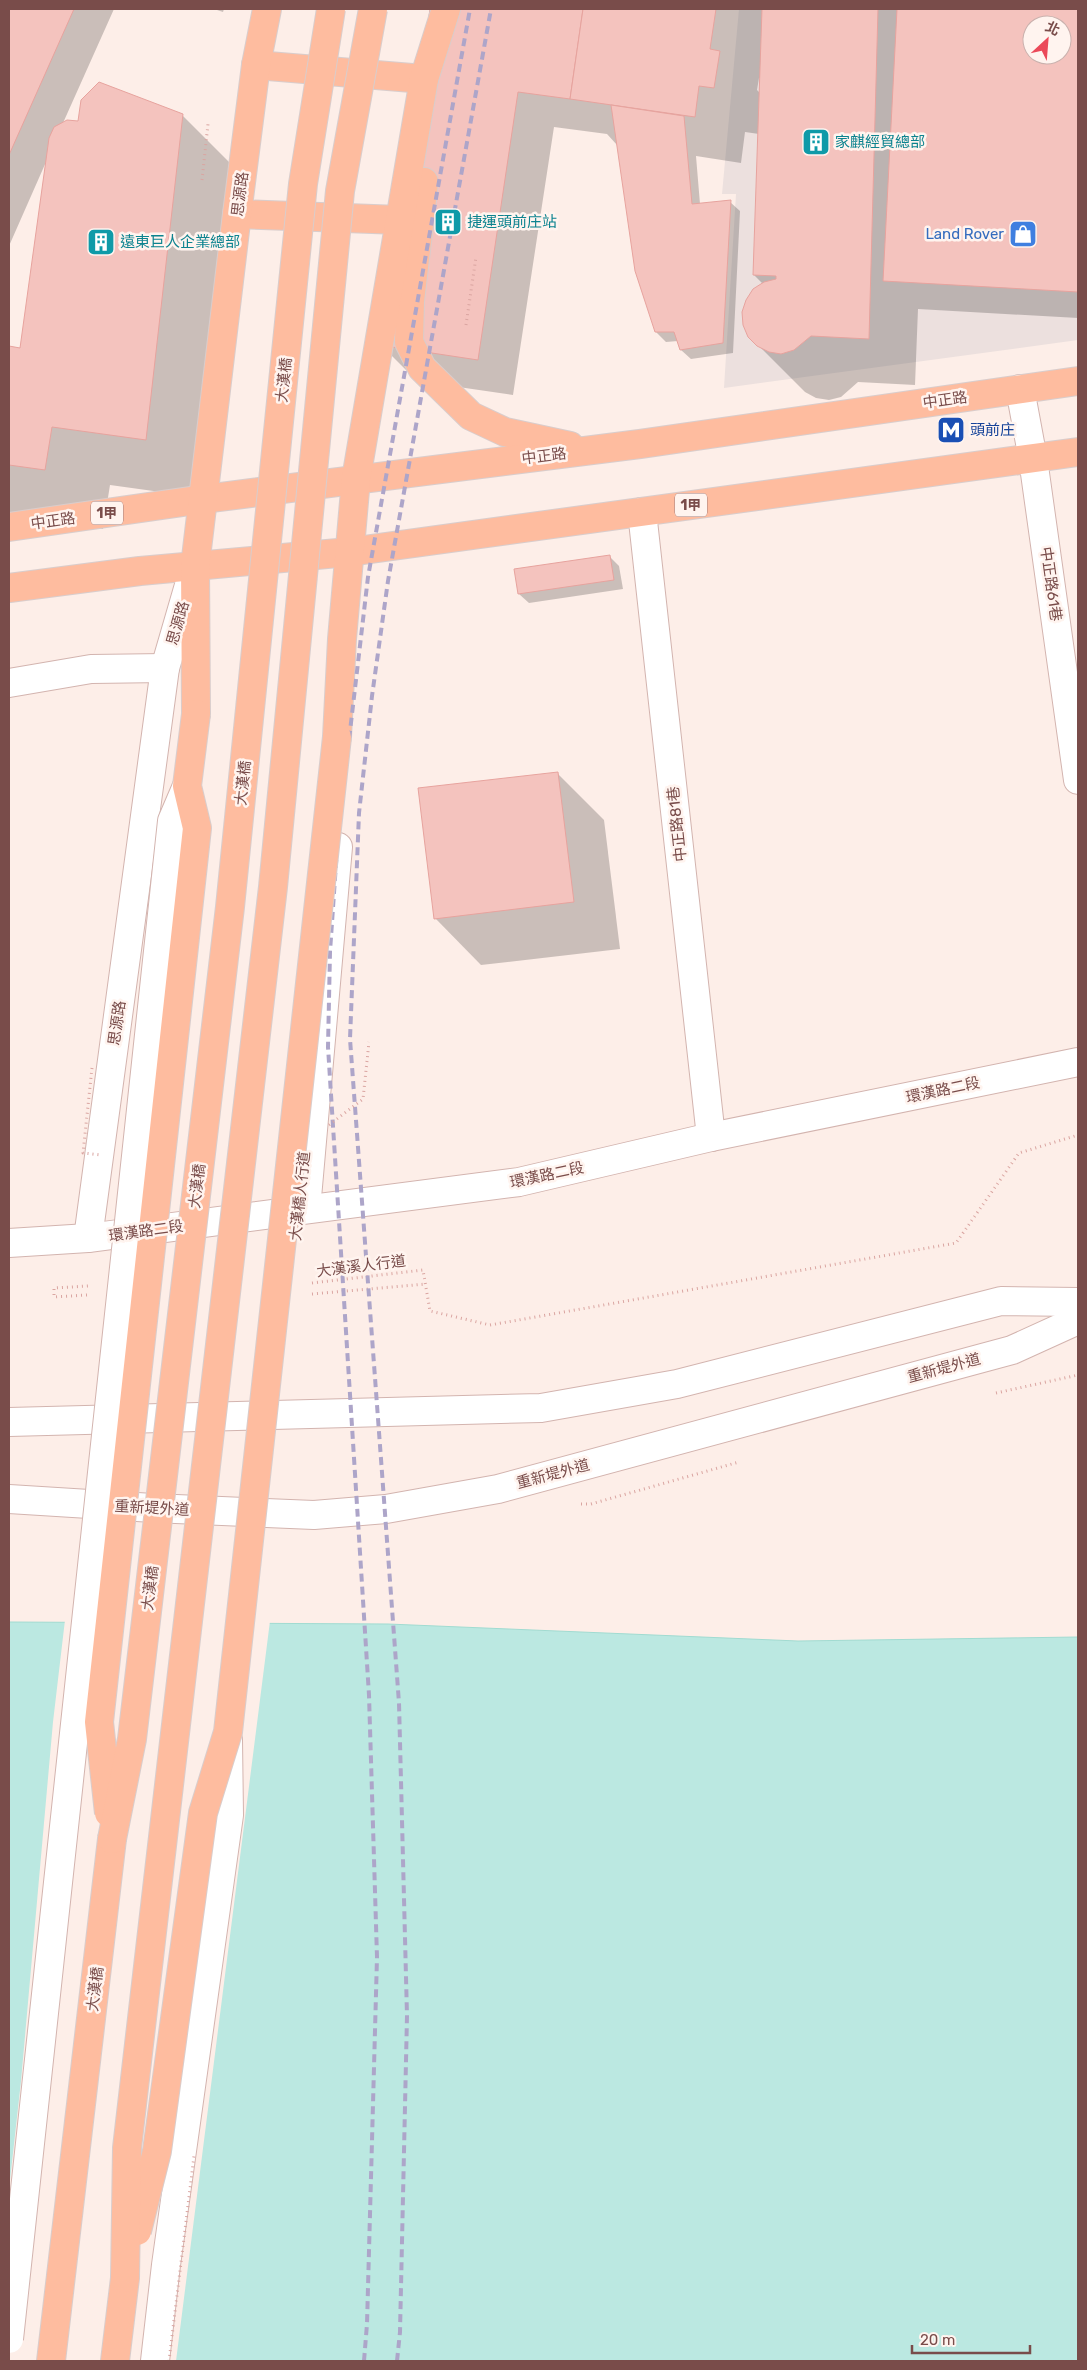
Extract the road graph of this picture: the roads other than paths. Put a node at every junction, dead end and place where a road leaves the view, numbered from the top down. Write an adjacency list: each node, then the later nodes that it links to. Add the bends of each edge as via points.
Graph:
1 (267, 9): 5 (main road, 思源路)
2 (331, 9): 35 (main road, 大漢橋, bridge, via 304,184 231,897 132,1739)
3 (373, 9): 36 (main road, bridge, via 340,190 273,887 127,2148)
4 (445, 13): 6 (main road); 11 (main road, via 410,301 409,342 422,368 471,416 505,432)
5 (256, 65): 6 (main road); 7 (main road, 思源路)
6 (424, 79): 8 (main road)
7 (237, 214): 8 (main road); 15 (main road, 思源路)
8 (400, 220): 14 (main road)
9 (1078, 381): 10 (main road, 中正路 / 1甲)
10 (1020, 389): 11 (main road, 中正路 / 1甲); 13 (street, 中正路61巷)
11 (591, 450): 14 (main road, 中正路 / 1甲)
12 (1078, 452): 13 (main road, 1甲)
13 (1033, 459): 16 (main road, 1甲); 23 (street, 中正路61巷)
14 (356, 479): 15 (main road, 中正路 / 1甲); 18 (main road)
15 (204, 499): 17 (main road, 中正路 / 1甲); 19 (main road, 思源路)
16 (642, 512): 18 (main road, 1甲); 26 (street, 中正路81巷)
17 (9, 527)
18 (349, 552): 19 (main road, 1甲); 27 (street, via 354,647 352,695); 34 (main road, bridge, via 337,737)
19 (195, 566): 20 (main road, 1甲); 21 (street, 思源路); 24 (main road, bridge, via 196,714)
20 (9, 588)
21 (165, 668): 22 (street, via 91,669); 28 (street, 思源路)
22 (9, 683)
23 (1078, 780)
24 (188, 786): 35 (main road, bridge, via 197,828 99,1722); 37 (street, bridge, via 172,821)
25 (1078, 1062): 26 (street, 環漢路二段)
26 (711, 1137): 27 (street, 環漢路二段, via 520,1182)
27 (306, 1209): 28 (street, 環漢路二段)
28 (88, 1238): 29 (street, 環漢路二段)
29 (9, 1243)
30 (1078, 1302): 32 (street, via 1001,1302 677,1384 541,1408)
31 (1078, 1320): 33 (street, 重新堤外道, via 1012,1350 498,1489 386,1509 314,1516)
32 (9, 1422)
33 (9, 1499)
34 (228, 1732): 36 (main road, bridge, via 204,1812 157,2151); 40 (street, via 229,1815)
35 (112, 1840): 38 (main road, 大漢橋)
36 (125, 2278): 39 (main road)
37 (9, 2339)
38 (51, 2361)
39 (115, 2361)
40 (155, 2361)

